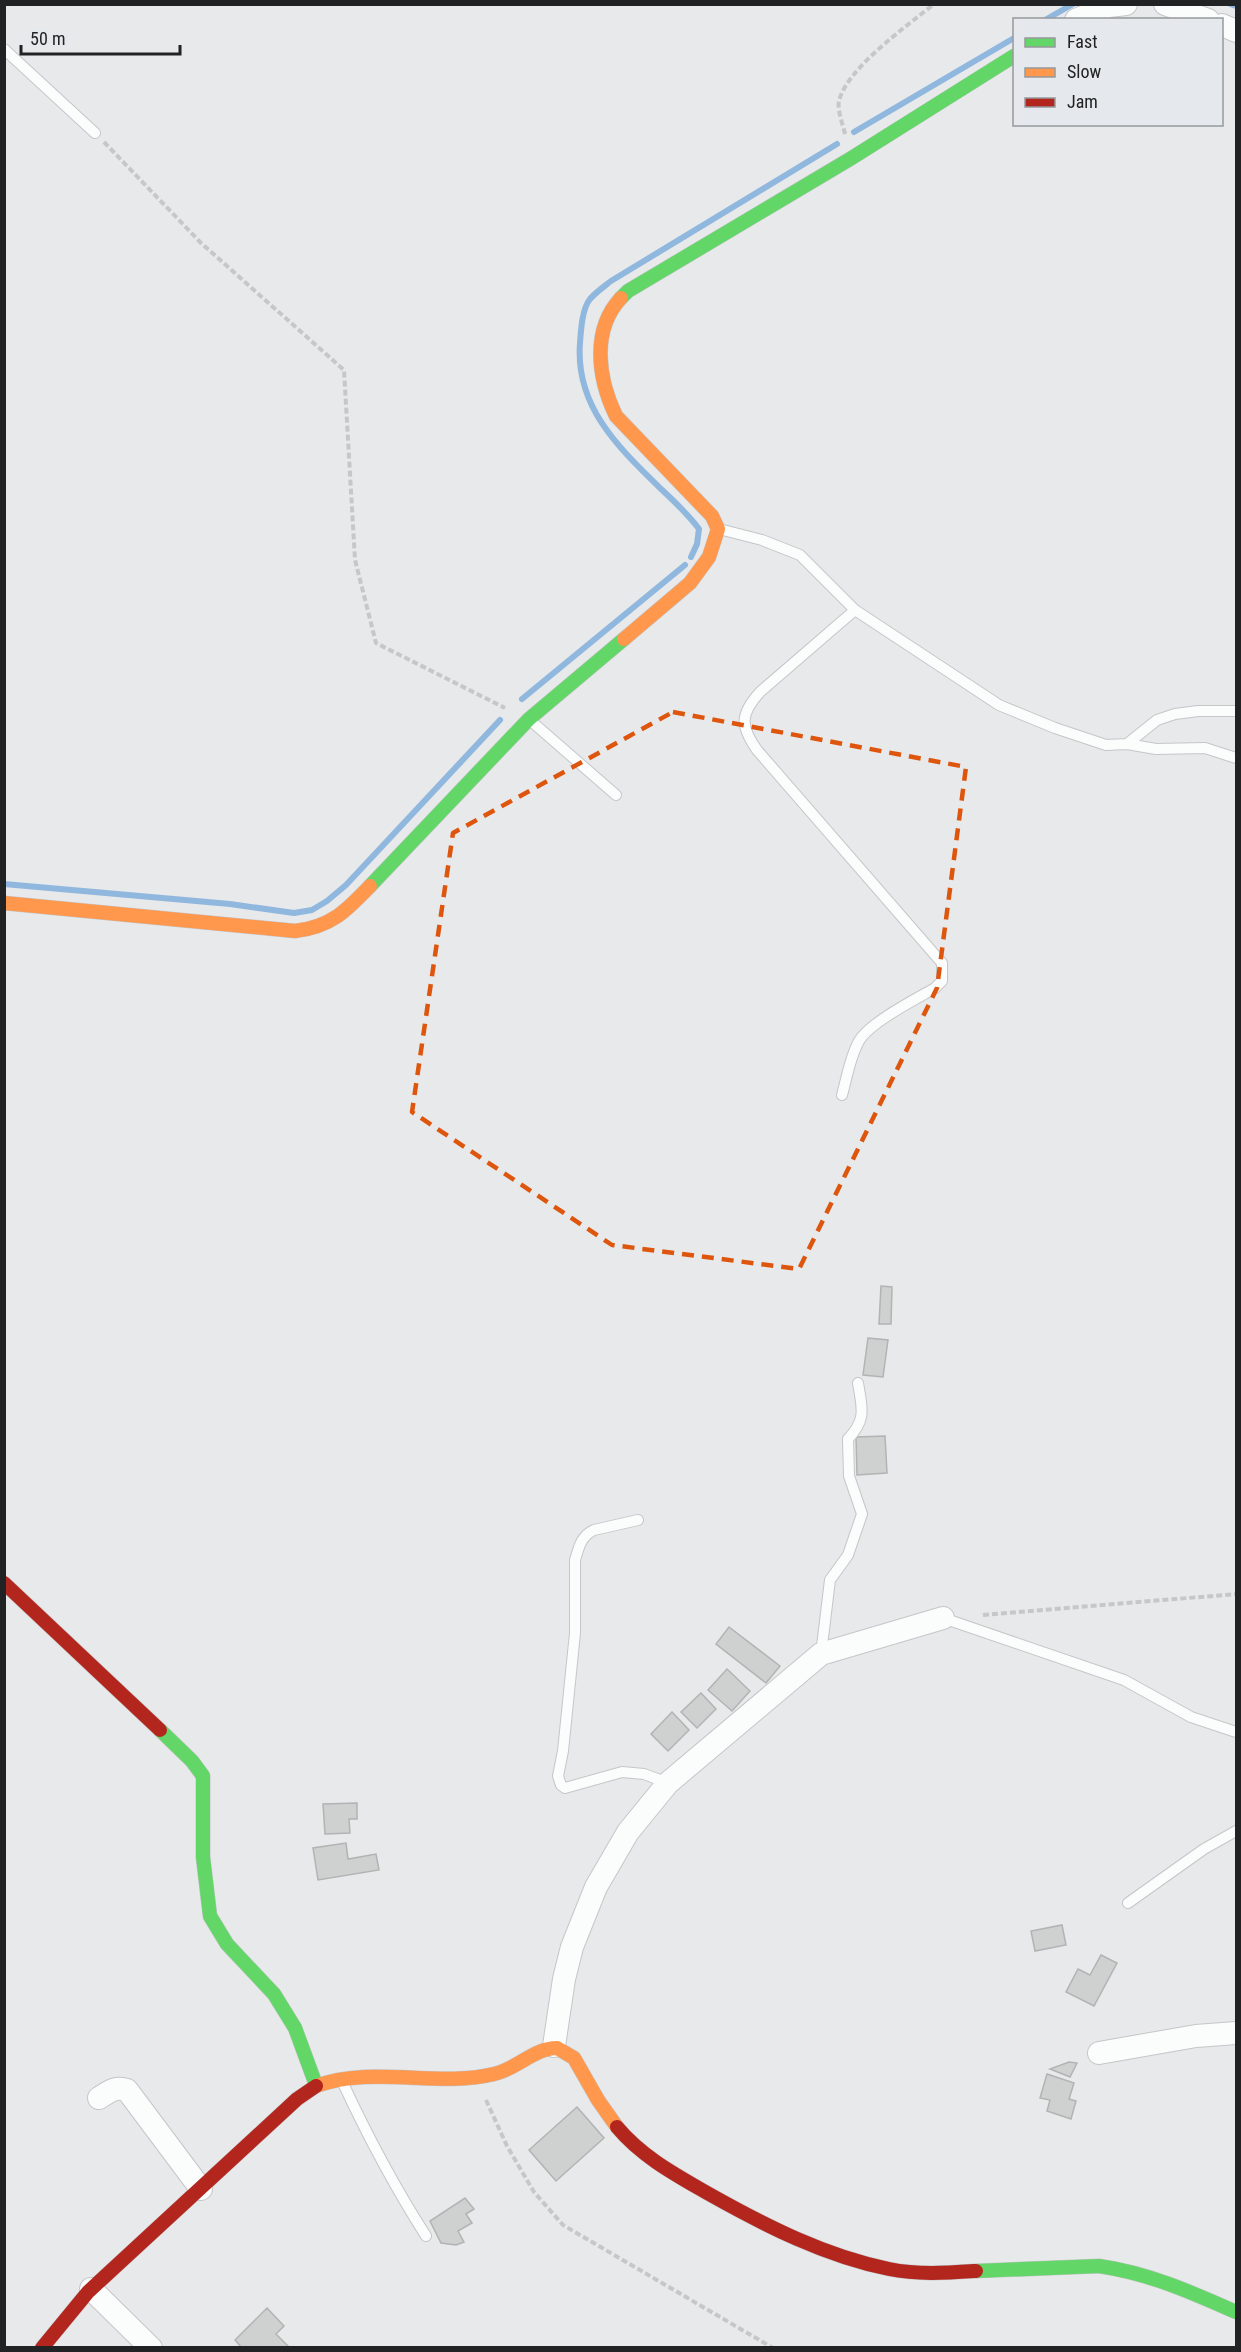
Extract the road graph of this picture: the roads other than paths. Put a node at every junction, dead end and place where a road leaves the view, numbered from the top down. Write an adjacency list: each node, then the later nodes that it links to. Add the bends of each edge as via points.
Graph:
1 (1126, 4): 3 (street, via 1109,6)
2 (1165, 4): 4 (street)
3 (1081, 18)
4 (1203, 18)
5 (4, 49): 7 (lane)
6 (1013, 57): 8 (street, via 628,291 612,307 600,358 609,405 703,505)
7 (95, 133)
8 (718, 529): 9 (lane, via 800,555); 11 (street, via 709,557 690,583)
9 (855, 610): 12 (lane, via 999,705 1106,745); 16 (lane, via 760,692 748,704 743,721 757,750 942,963 942,981 935,988 860,1038)
10 (1236, 711): 12 (lane, via 1175,714 1157,720)
11 (529, 719): 14 (lane); 15 (street, via 364,894 327,925 287,931)
12 (1127, 744): 13 (lane, via 1156,749 1204,747)
13 (1236, 758)
14 (616, 795)
15 (4, 903)
16 (842, 1095)
17 (858, 1383): 21 (lane, via 860,1426 848,1439 849,1476 862,1514 848,1555 830,1580)
18 (638, 1520): 23 (lane, via 587,1533 579,1548 558,1776 565,1788 622,1772 644,1774)
19 (4, 1583): 30 (street, via 192,1761 203,1776 203,1857 210,1916 227,1944 274,1994 295,2028)
20 (943, 1618): 21 (street); 22 (lane, via 1124,1680 1191,1717)
21 (820, 1654): 23 (street)
22 (1236, 1732)
23 (668, 1783): 27 (street, via 628,1832 596,1887 572,1947)
24 (1236, 1831): 25 (lane)
25 (1128, 1903)
26 (1236, 2033): 28 (street)
27 (554, 2046): 29 (street, via 511,2069 476,2077); 35 (street, via 574,2058 619,2129 641,2151 722,2201 841,2256 919,2274 1128,2268)
28 (1099, 2053)
29 (341, 2078): 30 (street); 33 (lane, via 376,2151)
30 (316, 2085): 32 (street)
31 (99, 2098): 32 (street, via 118,2088 127,2090)
32 (201, 2188): 34 (street)
33 (426, 2236)
34 (91, 2289): 36 (street); 37 (street)
35 (1236, 2312)
36 (42, 2348)
37 (151, 2348)

